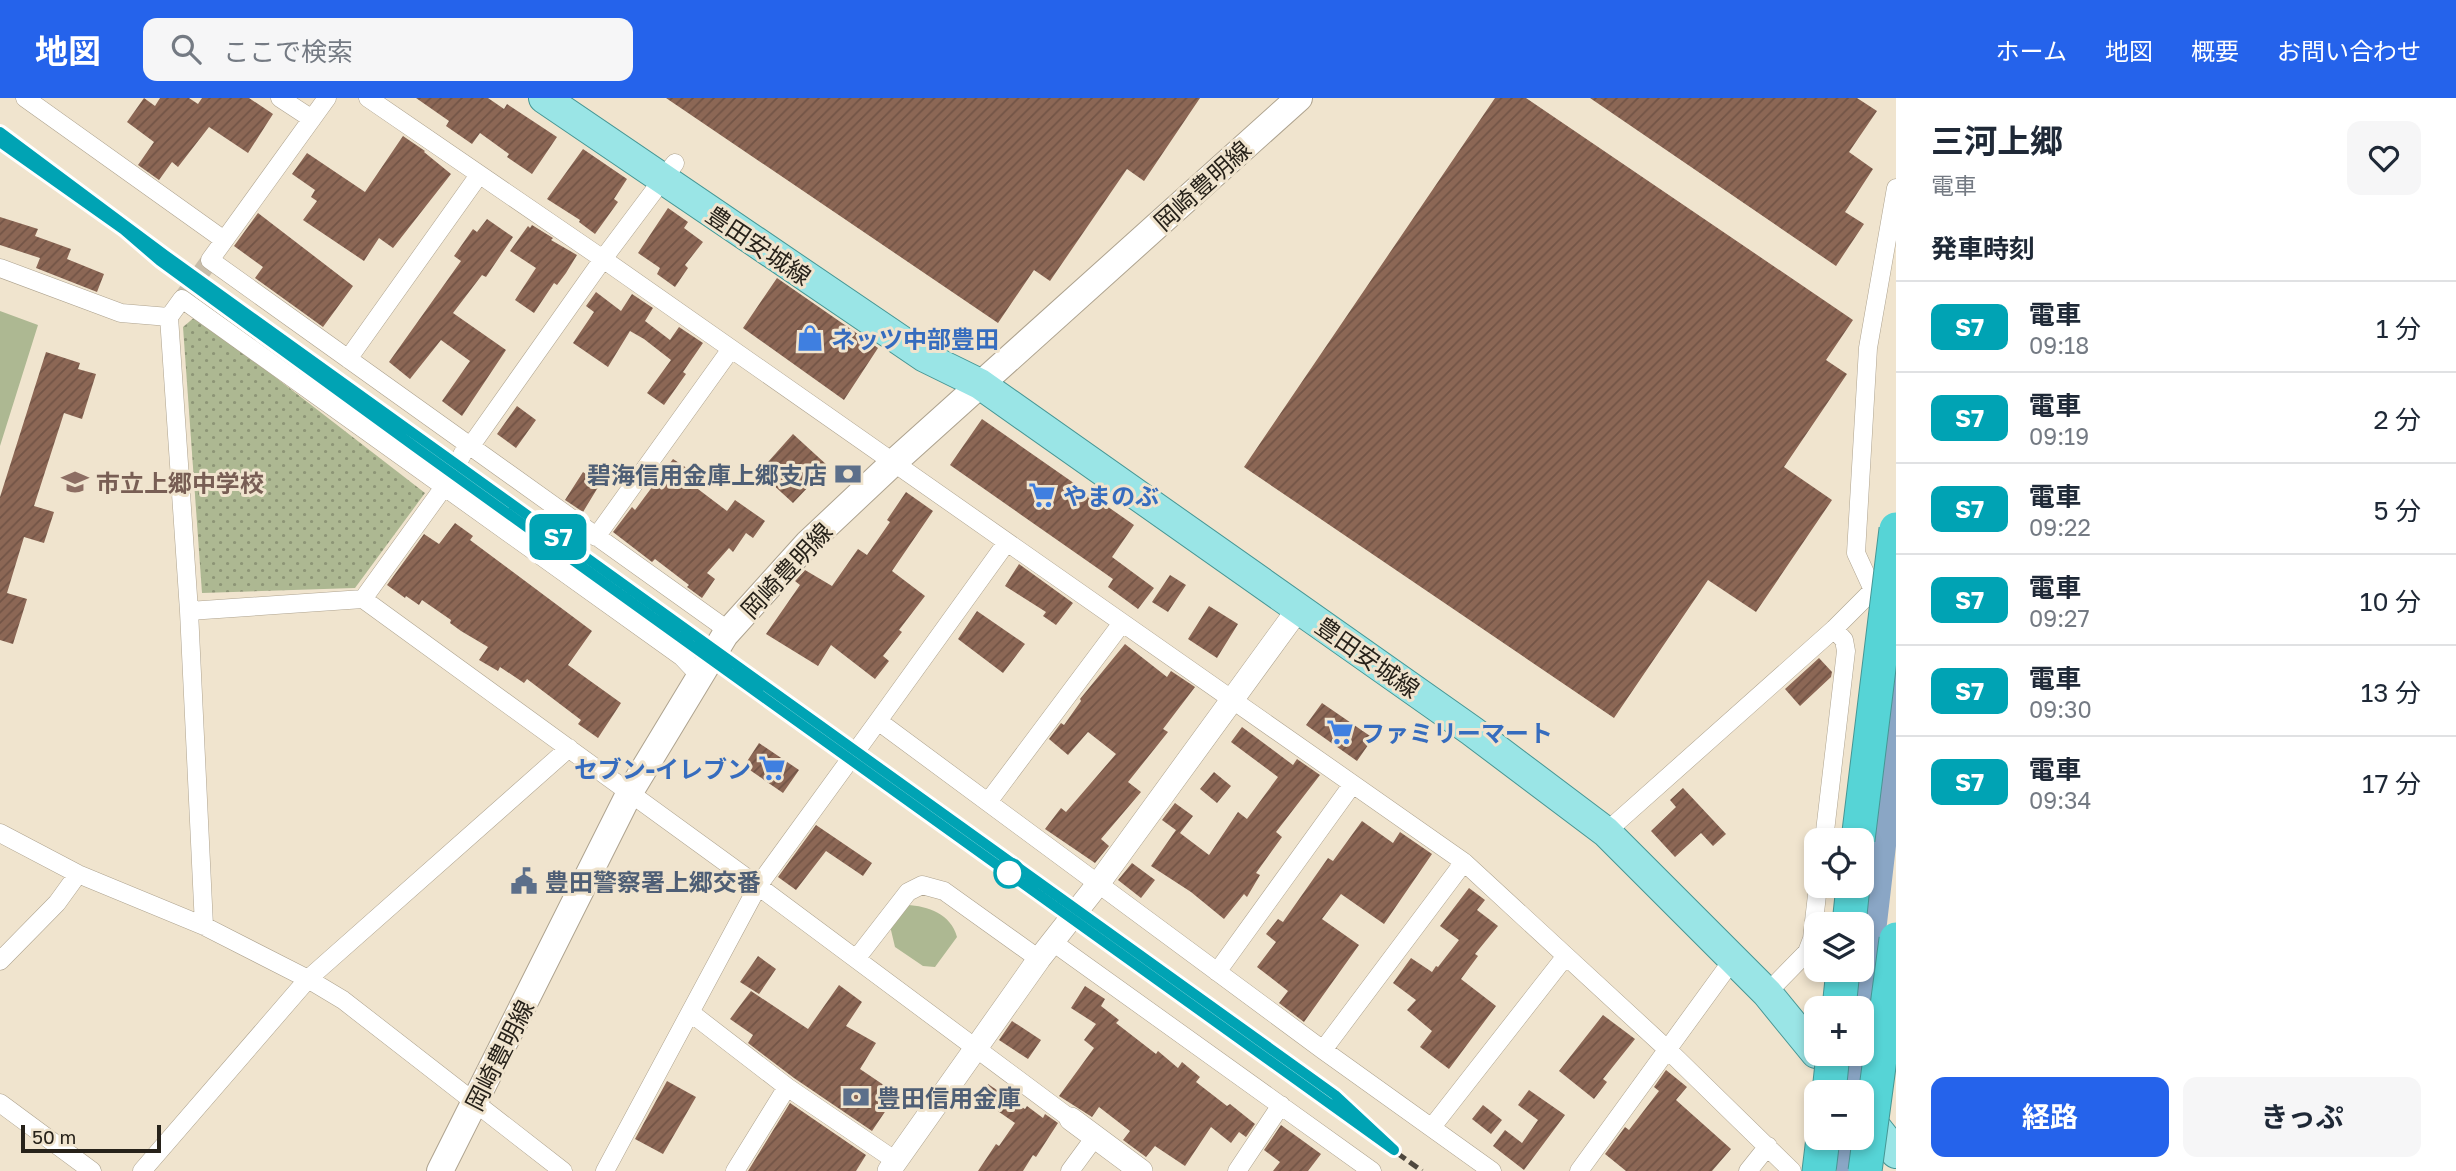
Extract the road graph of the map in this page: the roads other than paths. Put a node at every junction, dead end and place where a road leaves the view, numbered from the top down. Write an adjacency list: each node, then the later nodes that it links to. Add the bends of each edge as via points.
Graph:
1 (25, 98): 12 (street)
2 (280, 98): 8 (street)
3 (327, 98): 8 (street)
4 (368, 98): 10 (street)
5 (544, 98): 9 (main road, 豊田安城線)
6 (579, 98): 9 (main road, 豊田安城線)
7 (1299, 98): 18 (main road, 岡崎豊明線)
8 (312, 119): 12 (street)
9 (670, 172): 13 (street); 18 (main road, 豊田安城線, via 939,346)
10 (479, 175): 13 (street); 17 (street)
11 (1896, 188): 26 (street, via 1868,348 1856,553)
12 (224, 240): 17 (street, via 210,260)
13 (603, 258): 16 (street); 19 (street)
14 (0, 268): 15 (street, via 121,313)
15 (169, 317): 21 (street, via 182,299); 29 (street)
16 (731, 349): 20 (street); 23 (street)
17 (348, 359): 19 (street)
18 (980, 384): 20 (main road, 岡崎豊明線); 28 (main road, 豊田安城線)
19 (470, 447): 21 (street); 23 (street)
20 (893, 463): 24 (street); 32 (main road, 岡崎豊明線, via 808,543)
21 (443, 488): 27 (street); 33 (street, via 682,657)
22 (1896, 529): 41 (highway, bridge)
23 (596, 537): 32 (street)
24 (1007, 542): 30 (street); 35 (street)
25 (1896, 567): 26 (street, bridge)
26 (1877, 585): 31 (street)
27 (363, 600): 29 (street); 36 (street)
28 (1299, 608): 34 (street); 43 (main road, 豊田安城線)
29 (189, 611): 49 (street)
30 (1122, 622): 34 (street); 39 (street)
31 (1834, 629): 40 (street, via 1844,640 1846,651); 43 (street)
32 (729, 631): 33 (main road, 岡崎豊明線)
33 (699, 676): 38 (main road, 岡崎豊明線)
34 (1232, 699): 37 (street); 46 (street)
35 (878, 722): 39 (street); 47 (street)
36 (569, 748): 38 (street); 57 (street)
37 (1352, 785): 44 (street); 56 (street)
38 (630, 792): 47 (street); 66 (main road, 岡崎豊明線)
39 (988, 802): 46 (street)
40 (1825, 828)
41 (1859, 828)
42 (0, 832): 45 (street)
43 (1606, 832): 53 (main road, 豊田安城線)
44 (1464, 862): 52 (street); 63 (street)
45 (78, 874): 49 (street); 55 (street, via 57,903)
46 (1098, 884): 51 (street); 56 (street)
47 (758, 887): 54 (street); 59 (street)
48 (1816, 898): 58 (street, via 1807,953)
49 (204, 926): 57 (street)
50 (1896, 939): 91 (highway, bridge)
51 (1046, 951): 54 (street, via 943,891 922,885 908,892); 61 (street); 67 (street)
52 (1565, 957): 62 (street); 70 (street)
53 (1734, 958): 58 (main road, 豊田安城線); 62 (street)
54 (856, 959): 61 (street)
55 (0, 961)
56 (1217, 972): 63 (street)
57 (308, 979): 66 (street, via 343,1000); 78 (street)
58 (1767, 993): 60 (main road, 豊田安城線)
59 (691, 1013): 64 (street); 81 (street)
60 (1804, 1035)
61 (976, 1049): 68 (street); 75 (street)
62 (1668, 1050): 73 (street); 88 (street)
63 (1323, 1051): 70 (street)
64 (787, 1087): 75 (street); 82 (street)
65 (0, 1102): 77 (street)
66 (475, 1104): 79 (main road, 岡崎豊明線); 80 (street)
67 (1281, 1105): 85 (street); 86 (street)
68 (1071, 1119): 71 (street)
69 (1874, 1122): 72 (main road)
70 (1432, 1127): 87 (street)
71 (1095, 1137): 83 (street); 84 (street)
72 (1892, 1140)
73 (1768, 1146): 76 (street); 89 (street)
74 (1822, 1150): 90 (highway)
75 (892, 1166)
76 (1786, 1168)
77 (92, 1171)
78 (142, 1171)
79 (440, 1171)
80 (563, 1171)
81 (605, 1171)
82 (735, 1171)
83 (1070, 1171)
84 (1141, 1171)
85 (1237, 1171)
86 (1372, 1171)
87 (1492, 1171)
88 (1578, 1171)
89 (1748, 1171)
90 (1819, 1171)
91 (1865, 1171)

